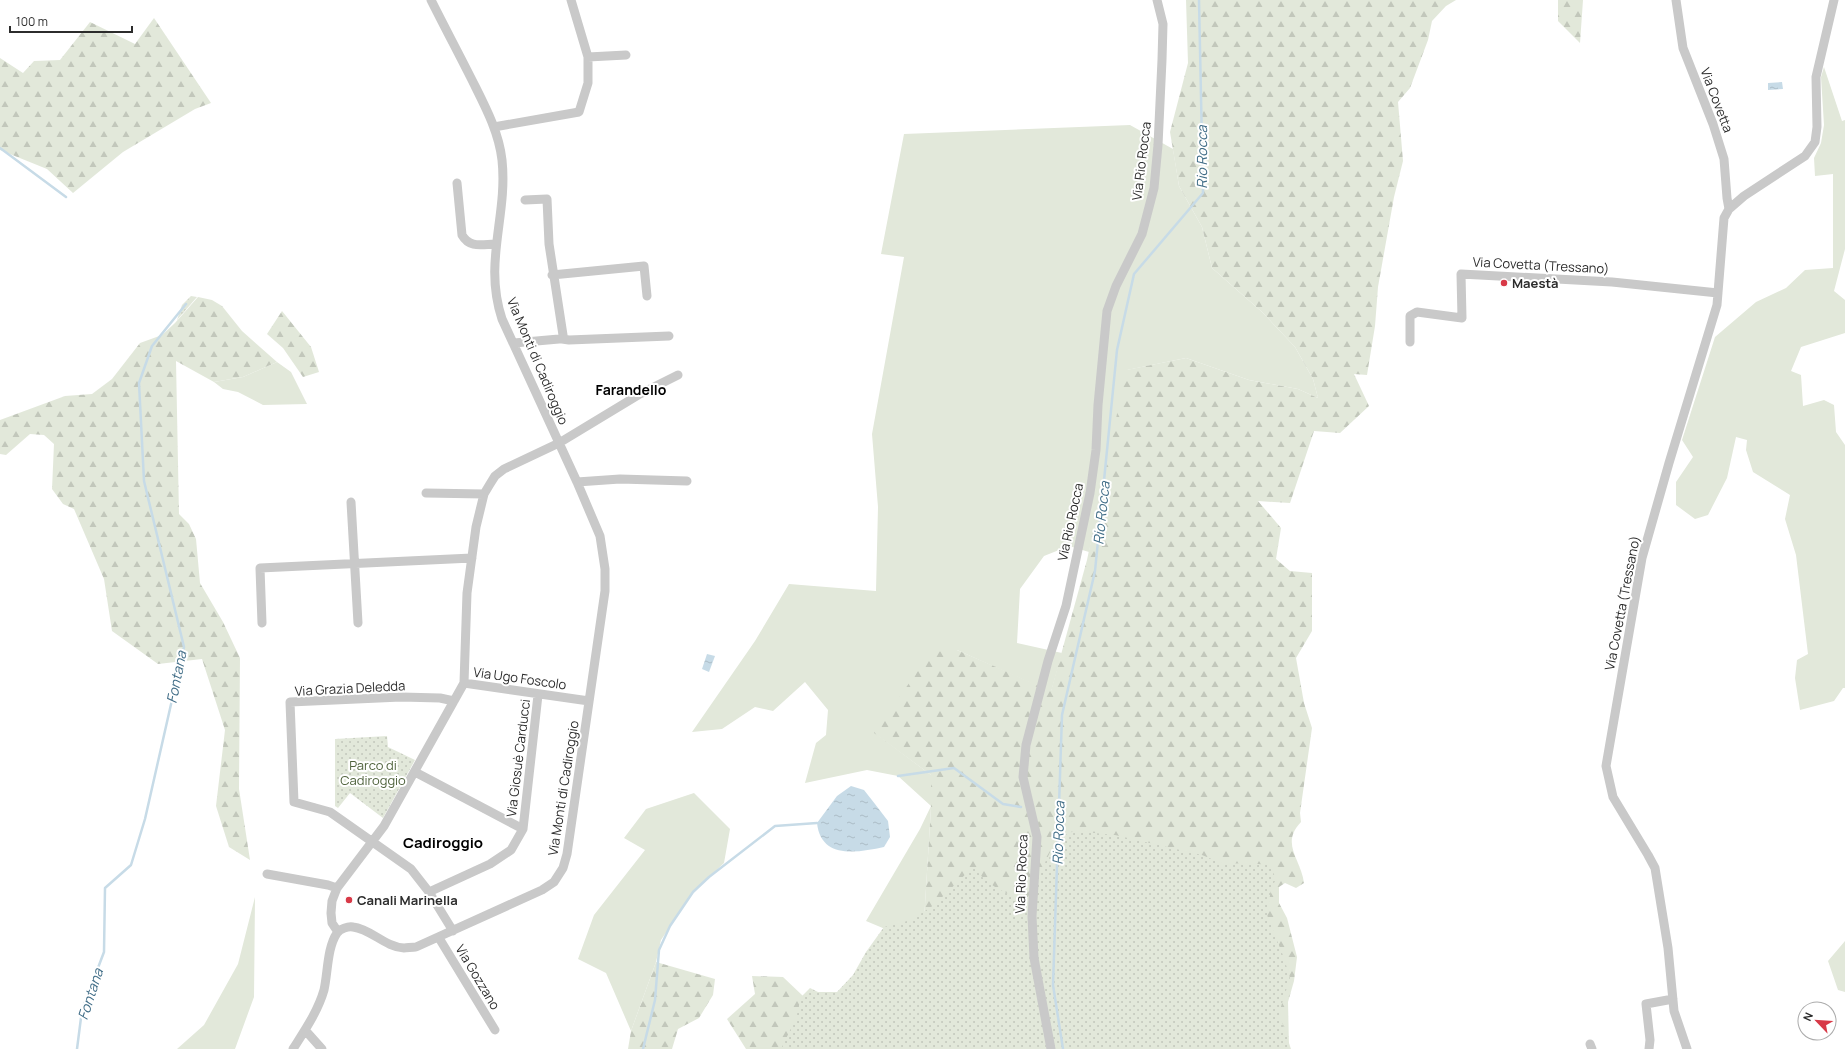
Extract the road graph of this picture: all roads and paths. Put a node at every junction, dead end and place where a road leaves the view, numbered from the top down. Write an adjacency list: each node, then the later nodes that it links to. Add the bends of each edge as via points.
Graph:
1 (431, 0): 8 (street, Via Monti di Cadiroggio)
2 (571, 0): 7 (street)
3 (1158, 0): 49 (street, Via Rio Rocca, via 1163,24 1154,188 1142,234 1116,286 1107,311 1090,494 1066,606 1048,661 1026,746 1023,776 1038,837 1032,916 1034,958)
4 (1676, 0): 11 (street, Via Covetta, via 1683,48 1724,159)
5 (1834, 0): 11 (street, via 1816,77 1815,142 1805,156 1744,196)
6 (626, 55): 7 (street)
7 (588, 57): 8 (street, via 588,83 579,112)
8 (494, 127): 12 (street, Via Monti di Cadiroggio, via 502,160)
9 (457, 183): 12 (street, via 464,239 473,245)
10 (525, 200): 13 (street, via 547,199)
11 (1729, 209): 14 (street, Via Covetta (Tressano), via 1724,218)
12 (496, 244): 19 (street, Via Monti di Cadiroggio, via 496,302)
13 (552, 274): 15 (street, via 644,266); 17 (street)
14 (1718, 293): 18 (street, Via Covetta (Tressano), via 1612,282 1461,274 1462,318 1417,312 1410,316); 44 (street, Via Covetta (Tressano), via 1717,305 1642,558 1606,766 1613,798 1655,868)
15 (647, 296)
16 (669, 336): 17 (street, via 569,340)
17 (562, 338): 19 (street)
18 (1410, 342)
19 (514, 343): 21 (street, Via Monti di Cadiroggio)
20 (678, 375): 21 (street, via 640,394)
21 (559, 443): 23 (street, Via Monti di Cadiroggio); 25 (street, via 504,469 495,476)
22 (687, 481): 23 (street)
23 (577, 482): 34 (street, Via Monti di Cadiroggio, via 600,536 605,568 605,590)
24 (426, 492): 25 (street)
25 (484, 494): 27 (street)
26 (351, 502): 28 (street)
27 (472, 558): 28 (street); 31 (street, via 466,601)
28 (354, 564): 29 (street, via 260,568); 30 (street)
29 (262, 623)
30 (358, 623)
31 (464, 683): 32 (street, Via Ugo Foscolo); 33 (street, Via Ugo Foscolo)
32 (538, 695): 34 (street, Via Ugo Foscolo); 36 (street, Via Giosuè Carducci)
33 (454, 701): 35 (street, Via Ugo Foscolo); 37 (street, Via Grazia Deledda, via 401,697 290,702 294,802 330,812)
34 (589, 701): 41 (street, Via Monti di Cadiroggio, via 568,854 563,868 554,882 542,890)
35 (415, 772): 36 (street); 37 (street, Via Ugo Foscolo)
36 (523, 829): 40 (street, Via Giosuè Carducci, via 511,850)
37 (373, 841): 39 (street, Via Ugo Foscolo); 40 (street, via 411,869)
38 (267, 874): 39 (street)
39 (337, 888): 42 (street, via 331,913 332,923)
40 (429, 892): 41 (street)
41 (453, 931): 43 (street, Via Monti di Cadiroggio)
42 (338, 932): 43 (street, Via Monti di Cadiroggio, via 352,927 403,948); 45 (street, via 332,943 320,1002)
43 (439, 938): 46 (street, Via Gozzano)
44 (1673, 999): 50 (street, via 1646,1004); 51 (street, via 1674,1011)
45 (305, 1030): 47 (street); 48 (street)
46 (495, 1030)
47 (293, 1049)
48 (322, 1049)
49 (1051, 1049)
50 (1649, 1049)
51 (1687, 1049)

